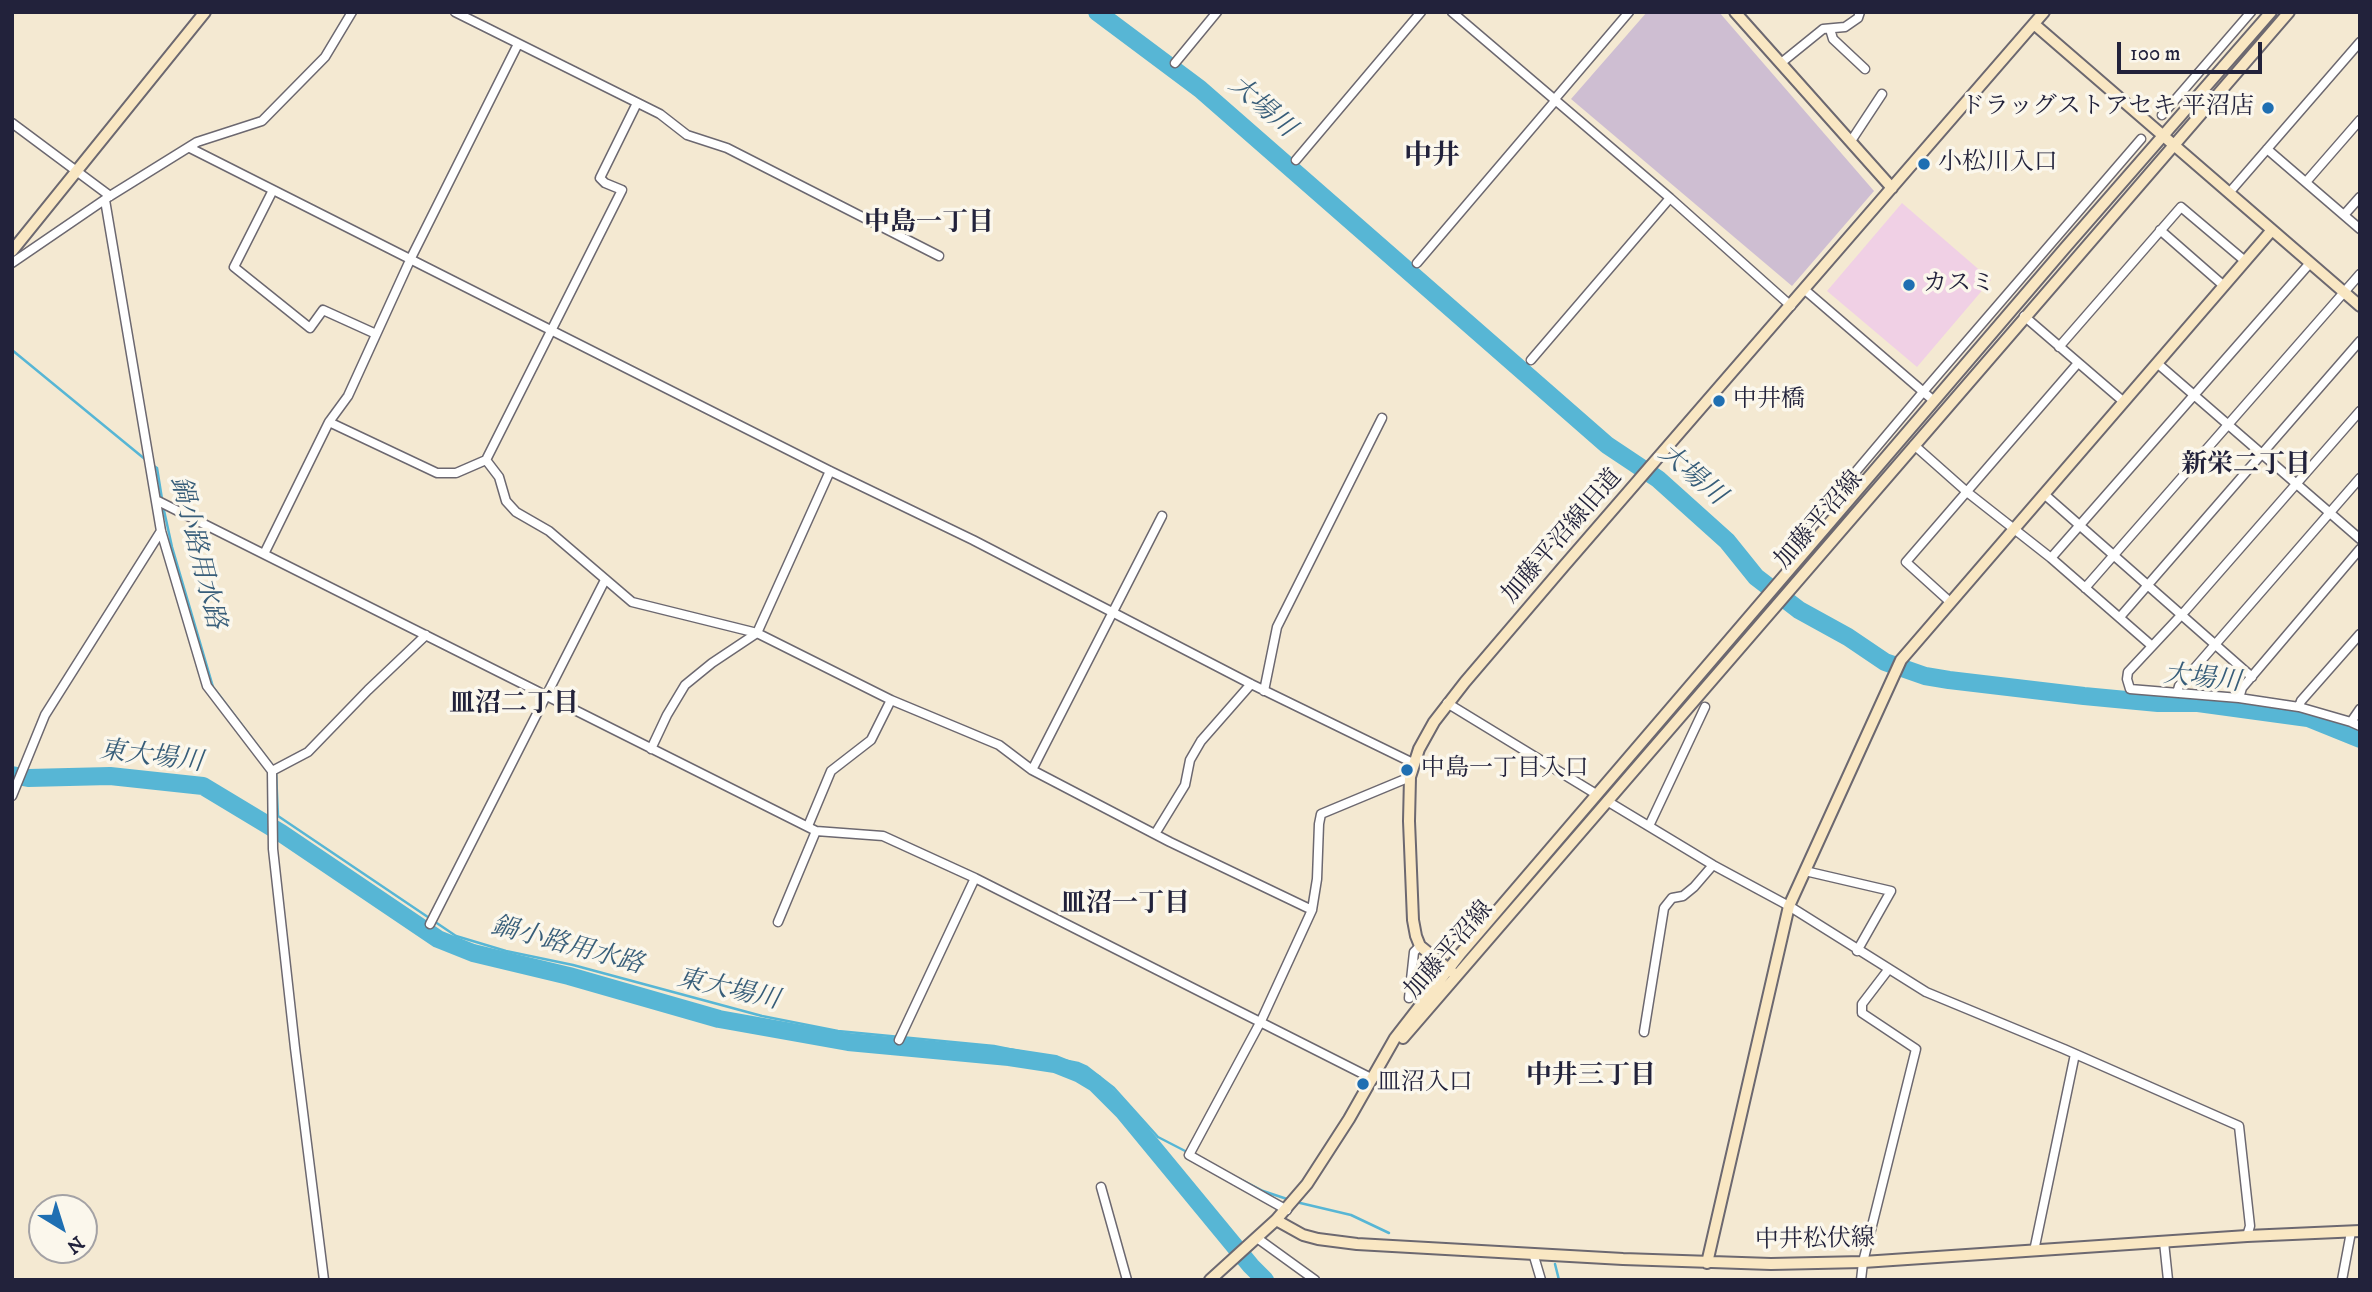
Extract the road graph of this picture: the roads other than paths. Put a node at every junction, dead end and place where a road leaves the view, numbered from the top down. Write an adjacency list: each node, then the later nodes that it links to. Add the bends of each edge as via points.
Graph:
1 (205, 12): 36 (main road)
2 (352, 12): 33 (street, via 325,57 262,121)
3 (455, 12): 17 (street)
4 (1217, 12): 18 (street)
5 (1421, 12): 35 (street)
6 (1452, 12): 24 (street)
7 (1629, 12): 24 (street)
8 (1735, 12): 19 (main road)
9 (1860, 12): 15 (street, via 1858,19 1845,27)
10 (2044, 12): 14 (main road, 加藤平沼線旧道)
11 (2251, 12): 21 (street)
12 (2271, 12): 22 (main road, 加藤平沼線)
13 (2289, 12): 32 (main road, 加藤平沼線)
14 (2034, 24): 29 (main road); 38 (main road, 加藤平沼線旧道)
15 (1830, 29): 19 (street, via 1823,29); 20 (street, via 1833,39)
16 (2360, 42): 34 (street)
17 (519, 44): 25 (street); 52 (street)
18 (1175, 63)
19 (1781, 63): 31 (main road)
20 (1865, 69)
21 (2197, 74): 22 (street); 26 (street)
22 (2208, 84): 29 (main road, 加藤平沼線)
23 (1882, 94): 31 (street)
24 (1554, 100): 43 (street); 55 (street)
25 (637, 103): 51 (street, via 687,135 727,148); 64 (street, via 600,178 622,190)
26 (2162, 115)
27 (2360, 120): 37 (street)
28 (12, 123): 36 (street)
29 (2162, 136): 32 (main road); 49 (main road, 加藤平沼線)
30 (2141, 139): 48 (street)
31 (1851, 141): 38 (main road)
32 (2173, 145): 40 (main road); 63 (main road, 加藤平沼線)
33 (190, 148): 39 (street); 42 (street)
34 (2267, 149): 37 (street); 40 (street)
35 (1296, 160)
36 (76, 171): 42 (street); 50 (main road)
37 (2306, 182): 44 (street)
38 (1892, 188): 59 (main road, 加藤平沼線旧道)
39 (273, 190): 52 (street); 65 (street, via 234,267 310,328 323,310)
40 (2230, 193): 47 (main road)
41 (2360, 197): 44 (street)
42 (107, 198): 54 (street); 87 (street)
43 (1670, 198): 61 (street); 68 (street)
44 (2344, 215): 45 (street)
45 (2360, 229)
46 (2160, 230): 53 (street, via 2181,207); 58 (street); 67 (street)
47 (2272, 230): 53 (main road); 56 (main road)
48 (2054, 239): 49 (street); 71 (street)
49 (2065, 248): 73 (main road, 加藤平沼線)
50 (12, 251)
51 (939, 256)
52 (411, 258): 64 (street); 65 (street)
53 (2245, 261): 58 (main road)
54 (12, 263)
55 (1417, 263)
56 (2310, 263): 60 (main road); 72 (street)
57 (2360, 274): 60 (street)
58 (2224, 286): 70 (main road)
59 (1805, 290): 61 (main road, 加藤平沼線旧道); 71 (street)
60 (2343, 292): 62 (main road); 78 (street)
61 (1791, 306): 118 (main road, 加藤平沼線旧道)
62 (2360, 306)
63 (2024, 316): 67 (street); 79 (main road, 加藤平沼線)
64 (553, 331): 81 (street); 82 (street)
65 (376, 334): 77 (street, via 348,396)
66 (2360, 341): 80 (street)
67 (2059, 347): 69 (street)
68 (1531, 360)
69 (2078, 363): 74 (street); 85 (street)
70 (2157, 363): 72 (street); 74 (main road)
71 (1923, 391): 73 (street); 94 (street)
72 (2193, 395): 78 (street); 90 (street)
73 (1934, 401): 128 (main road, 加藤平沼線)
74 (2124, 402): 86 (main road)
75 (2360, 411): 84 (street)
76 (1382, 418): 113 (street, via 1277,627)
77 (329, 422): 81 (street, via 437,473 456,473); 96 (street)
78 (2227, 425): 80 (street); 97 (street)
79 (1914, 445): 85 (street); 130 (main road, 加藤平沼線)
80 (2261, 455): 84 (street); 100 (street)
81 (486, 460): 99 (street, via 516,512 549,531)
82 (830, 471): 103 (street); 106 (street)
83 (2360, 478): 88 (street)
84 (2295, 485): 88 (street); 104 (street)
85 (1967, 492): 91 (street); 102 (street, via 1906,562)
86 (2044, 494): 90 (street); 91 (main road)
87 (156, 500): 92 (street); 96 (street)
88 (2328, 514): 93 (street); 109 (street)
89 (1162, 516): 103 (street)
90 (2080, 525): 97 (street); 98 (street)
91 (2014, 528): 98 (street); 102 (main road)
92 (161, 531): 126 (street, via 207,686); 129 (street, via 45,715)
93 (2360, 539)
94 (1793, 547)
95 (2360, 549): 111 (street)
96 (264, 554): 108 (street)
97 (2115, 554): 100 (street); 101 (street)
98 (2051, 558): 101 (street)
99 (606, 580): 106 (street, via 632,602); 115 (street)
100 (2148, 585): 104 (street); 105 (street)
101 (2085, 588): 105 (street)
102 (1950, 601): 135 (main road, via 1891,678)
103 (1111, 613): 112 (street); 125 (street)
104 (2182, 615): 109 (street); 110 (street)
105 (2120, 617): 110 (street)
106 (757, 633): 117 (street); 123 (street, via 685,685)
107 (2360, 634): 120 (street)
108 (426, 635): 115 (street); 126 (street, via 308,752)
109 (2215, 644): 111 (street); 114 (street)
110 (2152, 646): 114 (street, via 2128,672 2130,690)
111 (2252, 677): 116 (street)
112 (1251, 684): 113 (street); 133 (street, via 1201,741 1190,760 1185,785)
113 (1264, 691): 124 (street)
114 (2177, 693): 116 (street)
115 (546, 696): 123 (street); 140 (street)
116 (2239, 698): 120 (street)
117 (891, 700): 125 (street, via 999,745); 132 (street, via 871,740 831,771)
118 (1447, 704): 124 (main road, 加藤平沼線旧道); 128 (street)
119 (1705, 707): 131 (street)
120 (2299, 708): 122 (street)
121 (2360, 709): 122 (street)
122 (2355, 724)
123 (651, 749): 132 (street)
124 (1413, 763): 127 (main road, 加藤平沼線旧道)
125 (1032, 770): 133 (street)
126 (272, 771): 162 (street, via 272,835)
127 (1410, 778): 138 (street, via 1321,814); 141 (main road, 加藤平沼線旧道, via 1413,920)
128 (1596, 794): 144 (main road, 加藤平沼線)
129 (12, 796)
130 (1607, 800): 131 (street); 144 (main road, 加藤平沼線)
131 (1649, 826): 134 (street)
132 (812, 829): 136 (street, via 883,836); 139 (street)
133 (1155, 834): 138 (street)
134 (1713, 865): 137 (street); 147 (street, via 1694,887 1672,898 1664,908)
135 (1805, 871): 137 (main road); 142 (street, via 1891,891)
136 (975, 878): 146 (street); 148 (street)
137 (1789, 906): 142 (street); 161 (main road)
138 (1312, 910): 146 (street)
139 (778, 922)
140 (430, 924)
141 (1420, 946): 144 (main road); 145 (street, via 1414,952)
142 (1857, 951): 143 (street)
143 (1888, 970): 149 (street, via 1926,992); 160 (street, via 1862,1004 1862,1013 1916,1049)
144 (1452, 973): 150 (main road, 加藤平沼線, via 1405,1023)
145 (1409, 998)
146 (1261, 1021): 150 (street); 152 (street, via 1189,1155)
147 (1644, 1032)
148 (899, 1040)
149 (2076, 1054): 155 (street, via 2239,1126 2250,1226); 158 (street)
150 (1373, 1079): 152 (main road, 加藤平沼線, via 1326,1157)
151 (1101, 1187): 163 (street)
152 (1287, 1210): 153 (main road, 加藤平沼線)
153 (1276, 1220): 156 (main road, 加藤平沼線); 159 (main road, 中井松伏線, via 1303,1235 1332,1242)
154 (2355, 1231): 155 (main road, 中井松伏線); 169 (street)
155 (2247, 1236): 157 (main road, 中井松伏線)
156 (1257, 1238): 164 (main road, 加藤平沼線); 165 (street)
157 (2164, 1242): 158 (main road, 中井松伏線); 168 (street)
158 (2034, 1251): 160 (main road, 中井松伏線)
159 (1533, 1253): 161 (main road, 中井松伏線); 166 (street)
160 (1864, 1262): 161 (main road, 中井松伏線); 167 (street)
161 (1707, 1263)
162 (324, 1280)
163 (1127, 1280)
164 (1210, 1280)
165 (1315, 1280)
166 (1541, 1280)
167 (1861, 1280)
168 (2168, 1280)
169 (2342, 1280)

